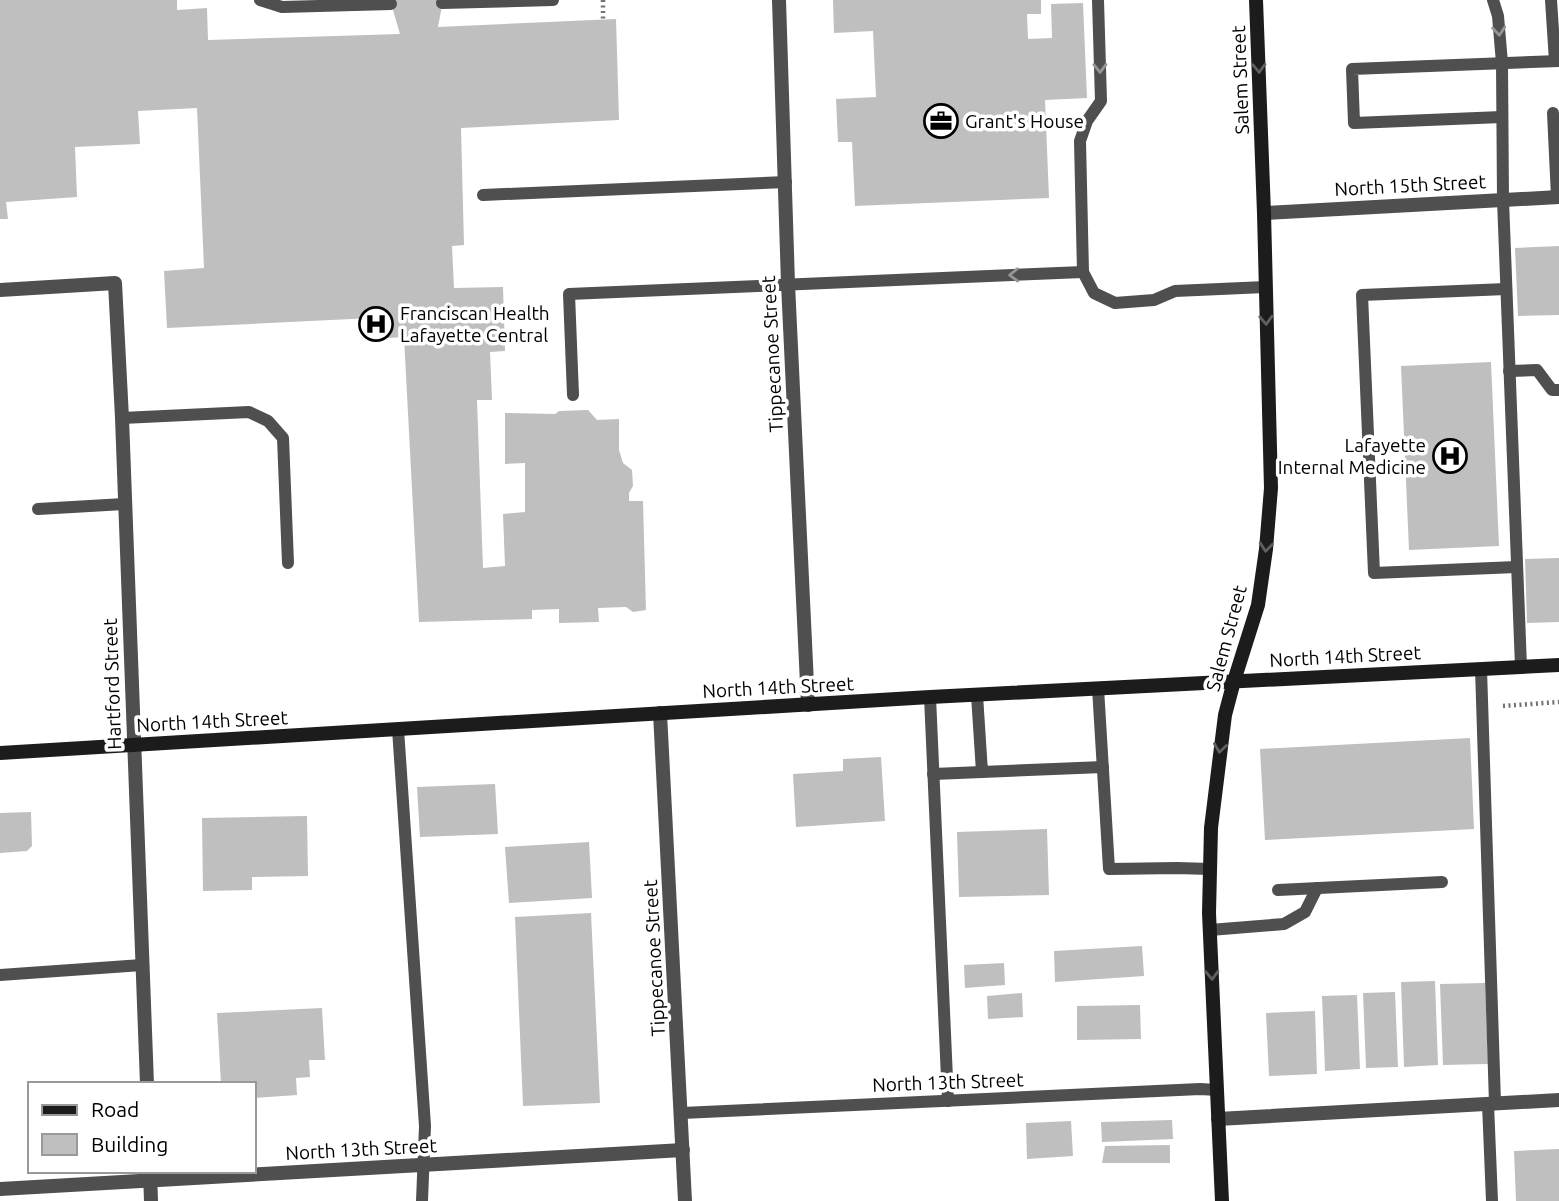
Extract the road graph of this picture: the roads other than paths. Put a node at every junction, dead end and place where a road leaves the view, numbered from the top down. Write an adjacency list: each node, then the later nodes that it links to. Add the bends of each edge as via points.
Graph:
1 (260, 0): 9 (lane, via 282,7)
2 (553, 0): 8 (lane)
3 (779, 0): 14 (street, Tippecanoe Street)
4 (1098, 0): 19 (lane, one-way to 19, via 1101,101 1080,141)
5 (1256, 0): 18 (street, Salem Street, one-way to 18)
6 (1493, 0): 11 (lane, one-way to 11)
7 (1552, 0): 10 (lane)
8 (442, 3)
9 (391, 4)
10 (1557, 61): 11 (lane)
11 (1502, 63): 13 (lane); 13 (lane, via 1352,69 1354,123)
12 (1553, 113): 16 (lane)
13 (1502, 117): 17 (lane)
14 (786, 182): 15 (lane); 20 (street, Tippecanoe Street)
15 (484, 195)
16 (1558, 197): 17 (street, North 15th Street)
17 (1503, 200): 18 (street, North 15th Street); 22 (lane)
18 (1264, 213): 21 (street, Salem Street)
19 (1083, 272): 20 (lane, one-way to 20); 21 (lane, via 1094,293 1115,303 1154,300 1175,291)
20 (788, 284): 26 (lane, via 569,294); 39 (street, Tippecanoe Street)
21 (1265, 287): 35 (street, Salem Street, one-way to 35, via 1270,500 1258,605)
22 (1506, 289): 24 (lane); 31 (lane, via 1362,295 1374,573)
23 (0, 290): 27 (street, Hartford Street, via 115,283)
24 (1509, 371): 25 (lane, via 1537,370 1552,390); 31 (lane)
25 (1559, 390)
26 (573, 395)
27 (122, 418): 28 (street, Hartford Street); 30 (lane, via 249,412 268,421 283,438)
28 (124, 504): 29 (lane); 42 (street, Hartford Street)
29 (38, 509)
30 (288, 563)
31 (1516, 567): 33 (lane)
32 (1559, 665): 33 (street, North 14th Street)
33 (1521, 667): 34 (street, North 14th Street)
34 (1481, 669): 35 (street, North 14th Street); 58 (lane)
35 (1234, 681): 36 (street, North 14th Street); 47 (street, Salem Street, one-way to 47, via 1216,778)
36 (1098, 688): 37 (street, North 14th Street); 44 (lane)
37 (977, 695): 38 (street, North 14th Street); 45 (lane)
38 (930, 697): 39 (street, North 14th Street); 46 (lane)
39 (808, 705): 40 (street, North 14th Street)
40 (660, 713): 41 (street, North 14th Street); 59 (street, Tippecanoe Street)
41 (398, 729): 42 (street, North 14th Street); 62 (lane, via 425,1126)
42 (133, 744): 43 (street, North 14th Street); 52 (street, Hartford Street)
43 (0, 753)
44 (1103, 767): 45 (lane); 47 (lane, via 1109,869)
45 (982, 772): 46 (lane)
46 (933, 774): 57 (lane)
47 (1210, 869): 51 (street, Salem Street)
48 (1442, 883): 49 (lane)
49 (1317, 888): 50 (lane); 51 (lane, via 1305,912 1284,923)
50 (1278, 890)
51 (1210, 930): 55 (street, Salem Street, one-way to 55)
52 (142, 965): 53 (lane); 54 (street, Hartford Street)
53 (0, 975)
54 (147, 1082)
55 (1217, 1090): 57 (lane, North 13th Street); 60 (street, Salem Street)
56 (1559, 1100): 58 (street)
57 (948, 1101): 59 (lane, North 13th Street)
58 (1492, 1104): 60 (street); 71 (lane)
59 (682, 1113): 61 (street, Tippecanoe Street)
60 (1218, 1119): 70 (street, Salem Street)
61 (683, 1150): 62 (street, North 13th Street); 69 (street, Tippecanoe Street)
62 (423, 1165): 63 (street, North 13th Street); 68 (lane)
63 (256, 1172)
64 (224, 1173): 65 (street, North 13th Street)
65 (150, 1176): 66 (street, North 13th Street); 67 (street)
66 (0, 1189)
67 (151, 1201)
68 (422, 1201)
69 (685, 1201)
70 (1222, 1201)
71 (1492, 1201)

